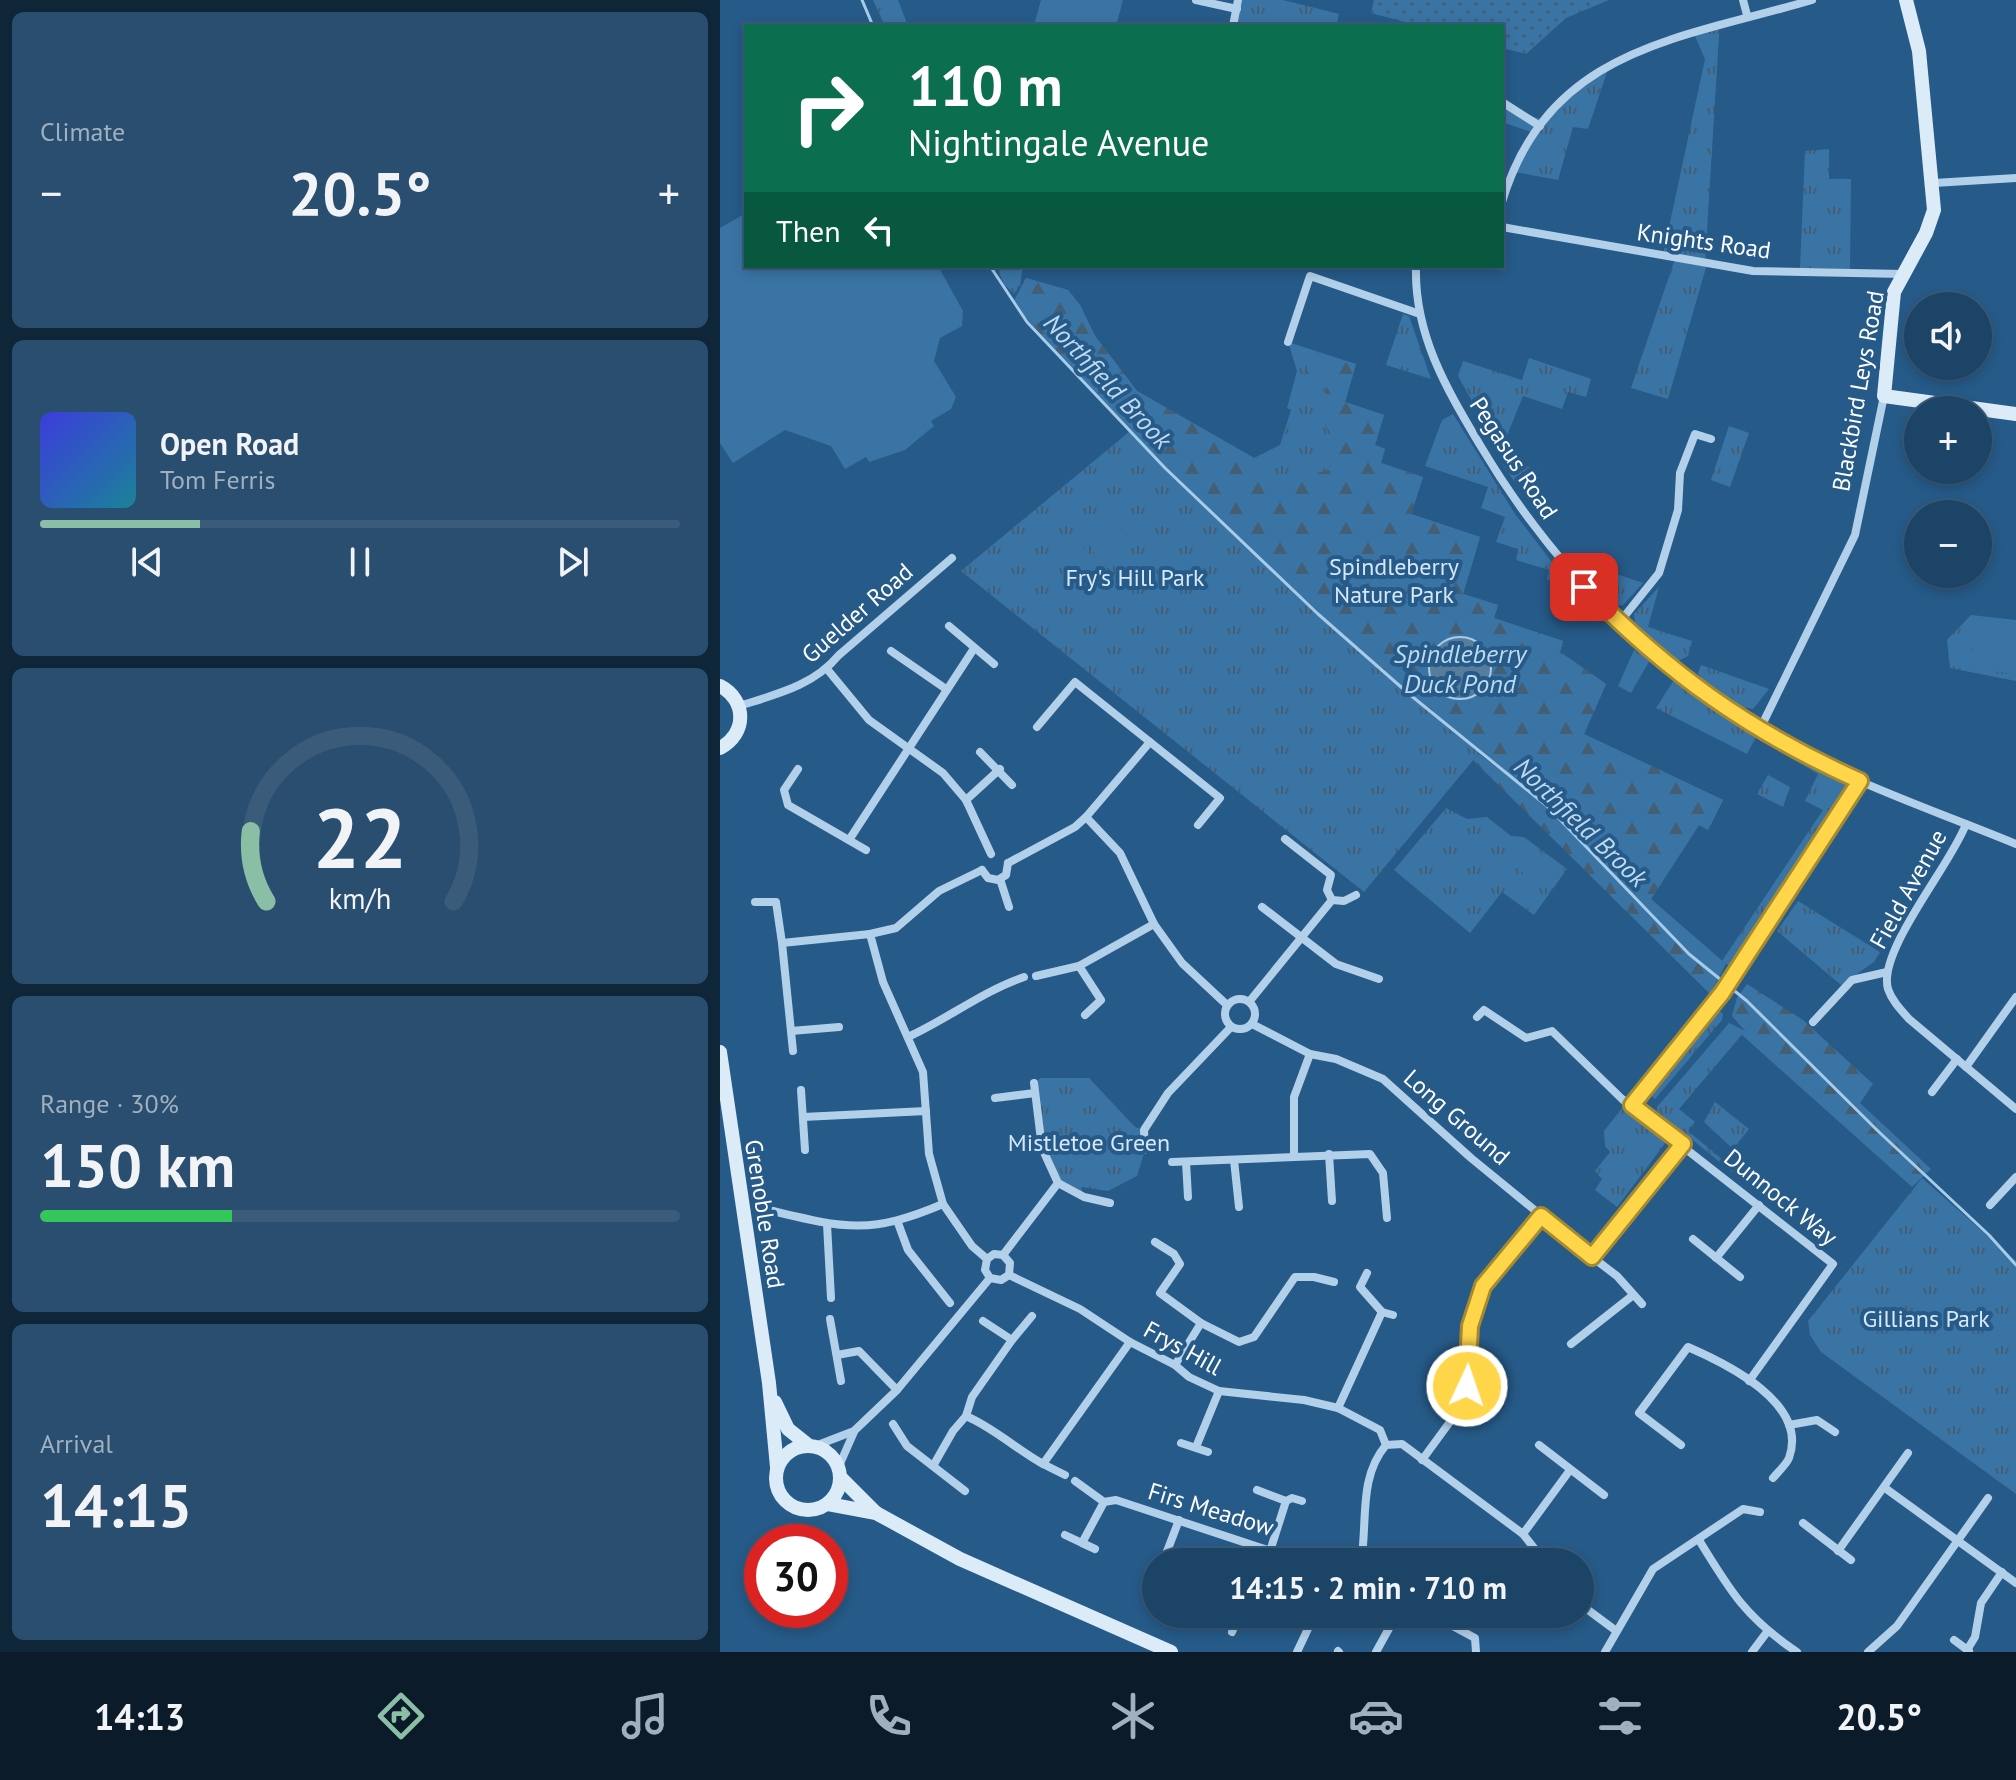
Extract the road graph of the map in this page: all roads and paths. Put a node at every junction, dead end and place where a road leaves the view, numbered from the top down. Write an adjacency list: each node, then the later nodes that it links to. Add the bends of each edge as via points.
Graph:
1 (1196, 0): 5 (street)
2 (1743, 0): 6 (street)
3 (1812, 0): 6 (street)
4 (1906, 0): 10 (street, Blackbird Leys Road, via 1919,51)
5 (1237, 5)
6 (1747, 15): 8 (street, via 1611,62)
7 (1504, 103): 8 (street)
8 (1540, 126): 11 (street)
9 (2016, 178): 10 (street)
10 (1934, 183): 14 (street, Blackbird Leys Road, via 1931,221)
11 (1504, 198)
12 (1504, 227): 14 (street, Knights Road, via 1753,271)
13 (1416, 268): 15 (street, Pegasus Road)
14 (1903, 274): 17 (street, Blackbird Leys Road, via 1890,315)
15 (1417, 313): 16 (street, via 1310,276); 21 (street, Pegasus Road, via 1450,394 1503,484 1556,556)
16 (1288, 342)
17 (1884, 396): 18 (street); 31 (street, Blackbird Leys Road, via 1855,535)
18 (2016, 414)
19 (1711, 439): 21 (street, via 1695,434 1680,473 1678,510 1659,573)
20 (952, 558): 26 (street, Guelder Road)
21 (1619, 623): 31 (street, Pegasus Road, via 1687,682)
22 (949, 626): 23 (street)
23 (973, 650): 25 (street); 28 (street)
24 (891, 651): 28 (street)
25 (994, 664)
26 (827, 669): 29 (street, Guelder Road, via 799,687); 34 (street, via 869,720)
27 (720, 686): 29 (street)
28 (946, 689): 34 (street)
29 (739, 706): 33 (street, via 739,727)
30 (1037, 727): 32 (street, via 1075,682)
31 (1760, 729): 39 (street, Pegasus Road)
32 (1150, 742): 42 (street); 44 (street, via 1220,798)
33 (724, 745): 36 (street)
34 (908, 750): 41 (street, via 943,773); 46 (street)
35 (980, 752): 38 (street)
36 (720, 763)
37 (798, 769): 46 (street, via 784,790 788,805)
38 (1000, 769): 40 (street); 41 (street)
39 (1860, 781): 43 (street, Pegasus Road); 88 (street, via 1724,990)
40 (1012, 785)
41 (966, 800): 49 (street)
42 (1086, 817): 50 (street); 58 (street, via 1120,853)
43 (1966, 824): 47 (street, Pegasus Road); 63 (street, Field Avenue, via 1949,861 1895,945)
44 (1198, 825)
45 (1285, 839): 54 (street, via 1331,875 1327,890)
46 (849, 840): 48 (street)
47 (2016, 844)
48 (866, 850)
49 (991, 854): 50 (street, via 1002,855); 51 (street, via 983,860)
50 (1008, 863): 52 (street)
51 (982, 870): 52 (street, via 988,878); 59 (street, via 939,891 896,928)
52 (1000, 879): 56 (street)
53 (1356, 895): 54 (street)
54 (1332, 900): 60 (street)
55 (755, 902): 61 (street, via 776,902)
56 (1009, 907)
57 (1262, 907): 60 (street)
58 (1154, 924): 62 (street); 69 (street, via 1182,963)
59 (870, 934): 61 (street); 77 (street, via 883,982)
60 (1302, 935): 66 (street, via 1336,964); 68 (street)
61 (782, 943): 76 (street)
62 (1079, 966): 64 (street); 70 (street, via 1101,1000)
63 (1887, 972): 72 (street, via 1852,980); 81 (street, Field Avenue, via 1896,1005)
64 (1036, 976)
65 (1024, 977): 77 (street)
66 (1379, 979)
67 (2016, 997): 82 (street)
68 (1249, 1002): 69 (street, via 1236,999); 73 (street, via 1255,1011)
69 (1227, 1005): 75 (street, via 1225,1019)
70 (1085, 1015)
71 (1477, 1017): 88 (street, Dunnock Way, via 1484,1010 1526,1038 1552,1031)
72 (1813, 1022)
73 (1252, 1024): 75 (street, via 1243,1030); 80 (street, Long Ground)
74 (839, 1027): 76 (street)
75 (1231, 1027): 94 (street, via 1168,1093 1144,1130)
76 (791, 1031): 78 (street)
77 (910, 1036): 90 (street, via 923,1072)
78 (793, 1051)
79 (720, 1052): 142 (street, Grenoble Road)
80 (1310, 1054): 96 (street, via 1294,1097); 110 (street, Long Ground, via 1383,1079)
81 (1957, 1059): 82 (street, Field Avenue); 85 (street)
82 (1966, 1067): 89 (street, Field Avenue)
83 (1034, 1083): 86 (street)
84 (801, 1090): 91 (street)
85 (1932, 1092)
86 (1035, 1093): 87 (street); 101 (street, via 1042,1148)
87 (995, 1098)
88 (1632, 1105): 92 (street, Dunnock Way)
89 (2016, 1109)
90 (926, 1111): 91 (street); 105 (street, via 929,1154)
91 (803, 1117): 93 (street)
92 (1683, 1144): 106 (street, Dunnock Way); 117 (street)
93 (805, 1150)
94 (1145, 1150)
95 (1329, 1154): 96 (street); 103 (street); 111 (street, via 1370,1151 1383,1173)
96 (1294, 1157): 97 (street)
97 (1234, 1160): 99 (street); 108 (street)
98 (1172, 1162): 99 (street)
99 (1186, 1162): 102 (street)
100 (2016, 1177): 107 (street)
101 (1058, 1183): 104 (street); 116 (street)
102 (1188, 1197)
103 (1332, 1201)
104 (1110, 1203)
105 (943, 1204): 112 (street); 119 (street)
106 (1759, 1205): 118 (street); 141 (street, Dunnock Way, via 1833,1264)
107 (1990, 1205)
108 (1239, 1207)
109 (773, 1211): 113 (street)
110 (1541, 1216): 117 (street, Long Ground); 159 (street, via 1483,1286 1470,1326 1467,1386 1455,1415)
111 (1387, 1218)
112 (898, 1223): 113 (street); 127 (street, via 908,1250)
113 (827, 1224): 126 (street)
114 (1693, 1239): 118 (street)
115 (1155, 1242): 134 (street, via 1180,1264 1160,1293)
116 (1003, 1255): 119 (street); 121 (street, via 1010,1263)
117 (1592, 1257): 125 (street, Long Ground)
118 (1716, 1258): 122 (street)
119 (987, 1259): 123 (street)
120 (1367, 1273): 129 (street, via 1360,1287)
121 (1009, 1275): 123 (street); 136 (street, Frys Hill, via 1080,1309)
122 (1740, 1277)
123 (990, 1278): 143 (street)
124 (1334, 1282): 134 (street, via 1295,1277 1254,1337 1239,1342)
125 (1632, 1296): 128 (street, Long Ground); 137 (street)
126 (831, 1298)
127 (950, 1303)
128 (1642, 1304)
129 (1382, 1312): 130 (street); 145 (street)
130 (1393, 1315)
131 (1032, 1316): 135 (street)
132 (830, 1319): 138 (street)
133 (983, 1321): 135 (street)
134 (1201, 1323): 139 (street)
135 (1012, 1340): 146 (street, via 972,1397)
136 (1130, 1342): 139 (street, Frys Hill); 160 (street)
137 (1571, 1344)
138 (837, 1355): 140 (street); 143 (street, via 859,1351)
139 (1175, 1365): 144 (street, Frys Hill)
140 (841, 1381)
141 (1749, 1381): 148 (street, via 1779,1405); 155 (street, via 1688,1347 1639,1413)
142 (769, 1383): 152 (street, Grenoble Road, via 788,1429); 162 (street, Grenoble Road)
143 (897, 1390): 149 (street)
144 (1219, 1391): 145 (street, Frys Hill); 156 (street)
145 (1338, 1408): 153 (street, Frys Hill, via 1380,1430)
146 (966, 1416): 160 (street); 161 (street)
147 (893, 1424): 161 (street, via 907,1446)
148 (1789, 1425): 150 (street, via 1817,1420); 166 (street, via 1789,1458)
149 (854, 1431): 152 (street); 164 (street)
150 (1835, 1432)
151 (1181, 1443): 156 (street)
152 (811, 1445): 162 (street, via 787,1452); 164 (street, via 833,1456)
153 (1386, 1445): 159 (street, via 1402,1444); 188 (street, via 1367,1482)
154 (1539, 1445): 163 (street)
155 (1681, 1445)
156 (1196, 1447): 157 (street)
157 (1208, 1452)
158 (1908, 1453): 168 (street)
159 (1422, 1460): 181 (street)
160 (1043, 1464): 165 (street)
161 (933, 1466): 170 (street)
162 (777, 1467): 176 (street, via 778,1491 787,1502 808,1510)
163 (1570, 1470): 171 (street); 181 (street)
164 (840, 1472): 176 (street, via 839,1489); 178 (street)
165 (1065, 1475)
166 (1773, 1478)
167 (1075, 1481): 175 (street, Firs Meadow)
168 (1885, 1488): 184 (street); 191 (street)
169 (1257, 1490): 173 (street)
170 (965, 1491)
171 (1604, 1495)
172 (1988, 1498): 184 (street)
173 (1286, 1501): 174 (street); 187 (street)
174 (1302, 1501)
175 (1104, 1502): 179 (street, Firs Meadow, via 1116,1500); 185 (street)
176 (828, 1504): 178 (street)
177 (1760, 1512): 183 (street, via 1743,1509)
178 (876, 1513): 205 (street, via 960,1559)
179 (1179, 1520): 186 (street); 187 (street, Firs Meadow)
180 (1803, 1523): 191 (street)
181 (1523, 1534): 189 (street)
182 (1065, 1535): 185 (street)
183 (1699, 1540): 200 (street, via 1653,1569); 202 (street, via 1737,1603)
184 (1958, 1542): 193 (street); 212 (street, via 1897,1626)
185 (1082, 1543): 190 (street)
186 (1168, 1548)
187 (1271, 1548)
188 (1362, 1548)
189 (1534, 1548)
190 (1095, 1549)
191 (1838, 1551): 192 (street)
192 (1851, 1560)
193 (2002, 1572): 194 (street); 204 (street, via 1981,1603)
194 (2016, 1583)
195 (1594, 1614): 200 (street)
196 (1234, 1628): 201 (street)
197 (1308, 1628): 206 (street)
198 (1389, 1628): 207 (street)
199 (1456, 1628): 208 (street, via 1475,1638)
200 (1615, 1630): 209 (street)
201 (1232, 1632)
202 (1767, 1632): 210 (street); 211 (street)
203 (1954, 1640): 204 (street)
204 (1969, 1651)
205 (1171, 1652)
206 (1297, 1652)
207 (1376, 1652)
208 (1476, 1652)
209 (1605, 1652)
210 (1752, 1652)
211 (1797, 1652)
212 (1868, 1652)

